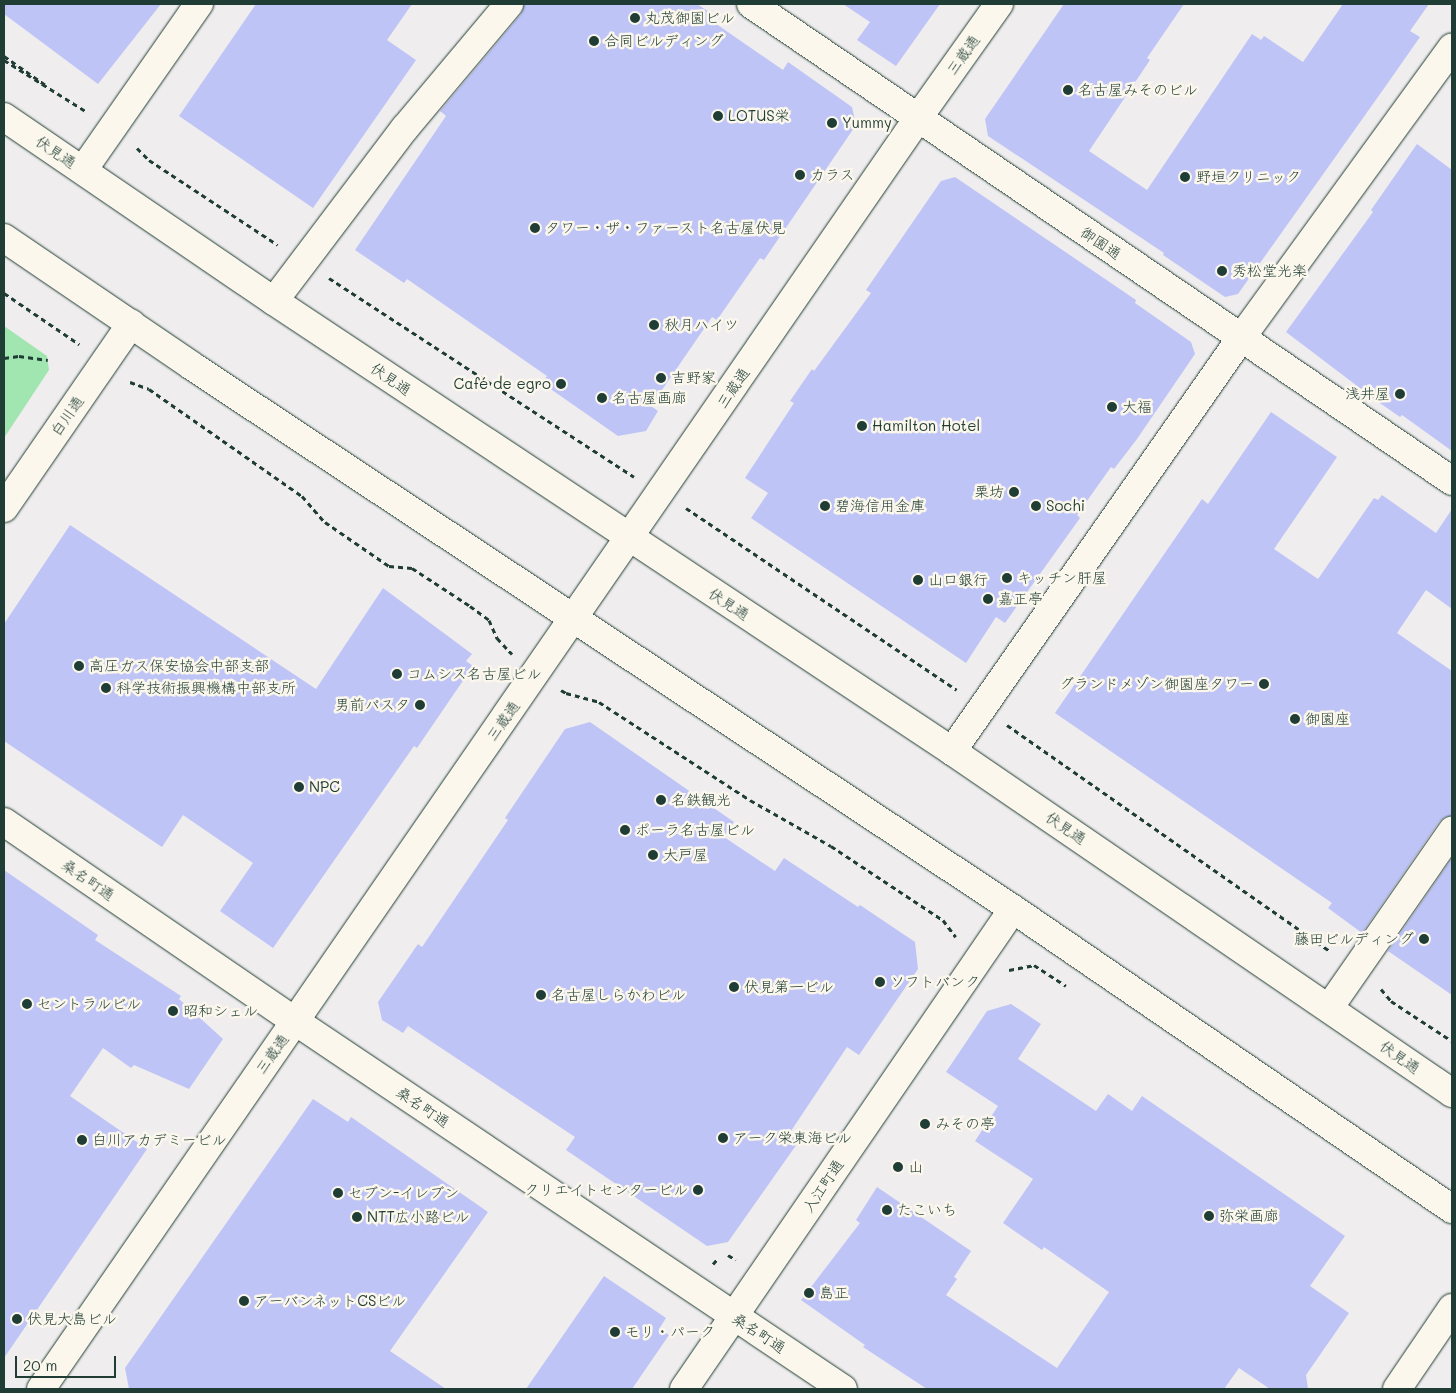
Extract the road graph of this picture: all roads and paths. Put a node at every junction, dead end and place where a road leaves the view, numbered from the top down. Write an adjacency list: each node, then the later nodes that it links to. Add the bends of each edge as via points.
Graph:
1 (199, 4): 13 (main road)
2 (509, 4): 15 (main road, via 405,128)
3 (751, 4): 11 (main road, 御園通)
4 (999, 4): 11 (main road, 三蔵通)
5 (1452, 48): 19 (main road)
6 (4, 56): 8 (path)
7 (4, 60): 9 (path)
8 (54, 90)
9 (83, 109)
10 (4, 117): 13 (main road, 伏見通)
11 (918, 118): 19 (main road, 御園通); 28 (main road, 三蔵通)
12 (134, 145): 15 (path, via 153,163)
13 (83, 170): 17 (main road, 伏見通)
14 (4, 238): 18 (main road)
15 (304, 262): 17 (main road); 24 (path)
16 (4, 293): 20 (path)
17 (274, 301): 28 (main road, 伏見通)
18 (131, 324): 26 (main road, 白川通); 29 (main road)
19 (1241, 338): 25 (main road, 御園通); 32 (main road)
20 (76, 342)
21 (4, 358): 22 (path, via 19,356)
22 (48, 360)
23 (127, 381): 30 (path, via 149,390 302,496 325,522 389,566 412,568 470,606 489,620 497,638)
24 (624, 471)
25 (1452, 481)
26 (4, 508)
27 (698, 515): 32 (path)
28 (629, 538): 29 (main road, 三蔵通); 33 (main road, 伏見通)
29 (574, 619): 36 (main road); 40 (main road, 三蔵通)
30 (514, 656)
31 (566, 693): 37 (path, via 599,702 750,800 831,846 943,920)
32 (982, 707): 33 (main road); 38 (path)
33 (952, 751): 39 (main road, 伏見通)
34 (4, 822): 40 (main road, 桑名町通)
35 (1452, 831): 38 (main road)
36 (1013, 909): 43 (main road); 45 (main road, 入江町通)
37 (957, 938)
38 (1356, 970): 39 (main road); 41 (path, via 1374,981 1391,1001)
39 (1329, 1008): 42 (main road, 伏見通)
40 (295, 1021): 45 (main road, 桑名町通); 46 (main road, 三蔵通)
41 (1452, 1041)
42 (1452, 1093)
43 (1452, 1209)
44 (1452, 1308): 49 (main road)
45 (733, 1317): 47 (main road, 入江町通); 48 (main road, 桑名町通)
46 (41, 1389)
47 (684, 1389)
48 (843, 1389)
49 (1397, 1389)

